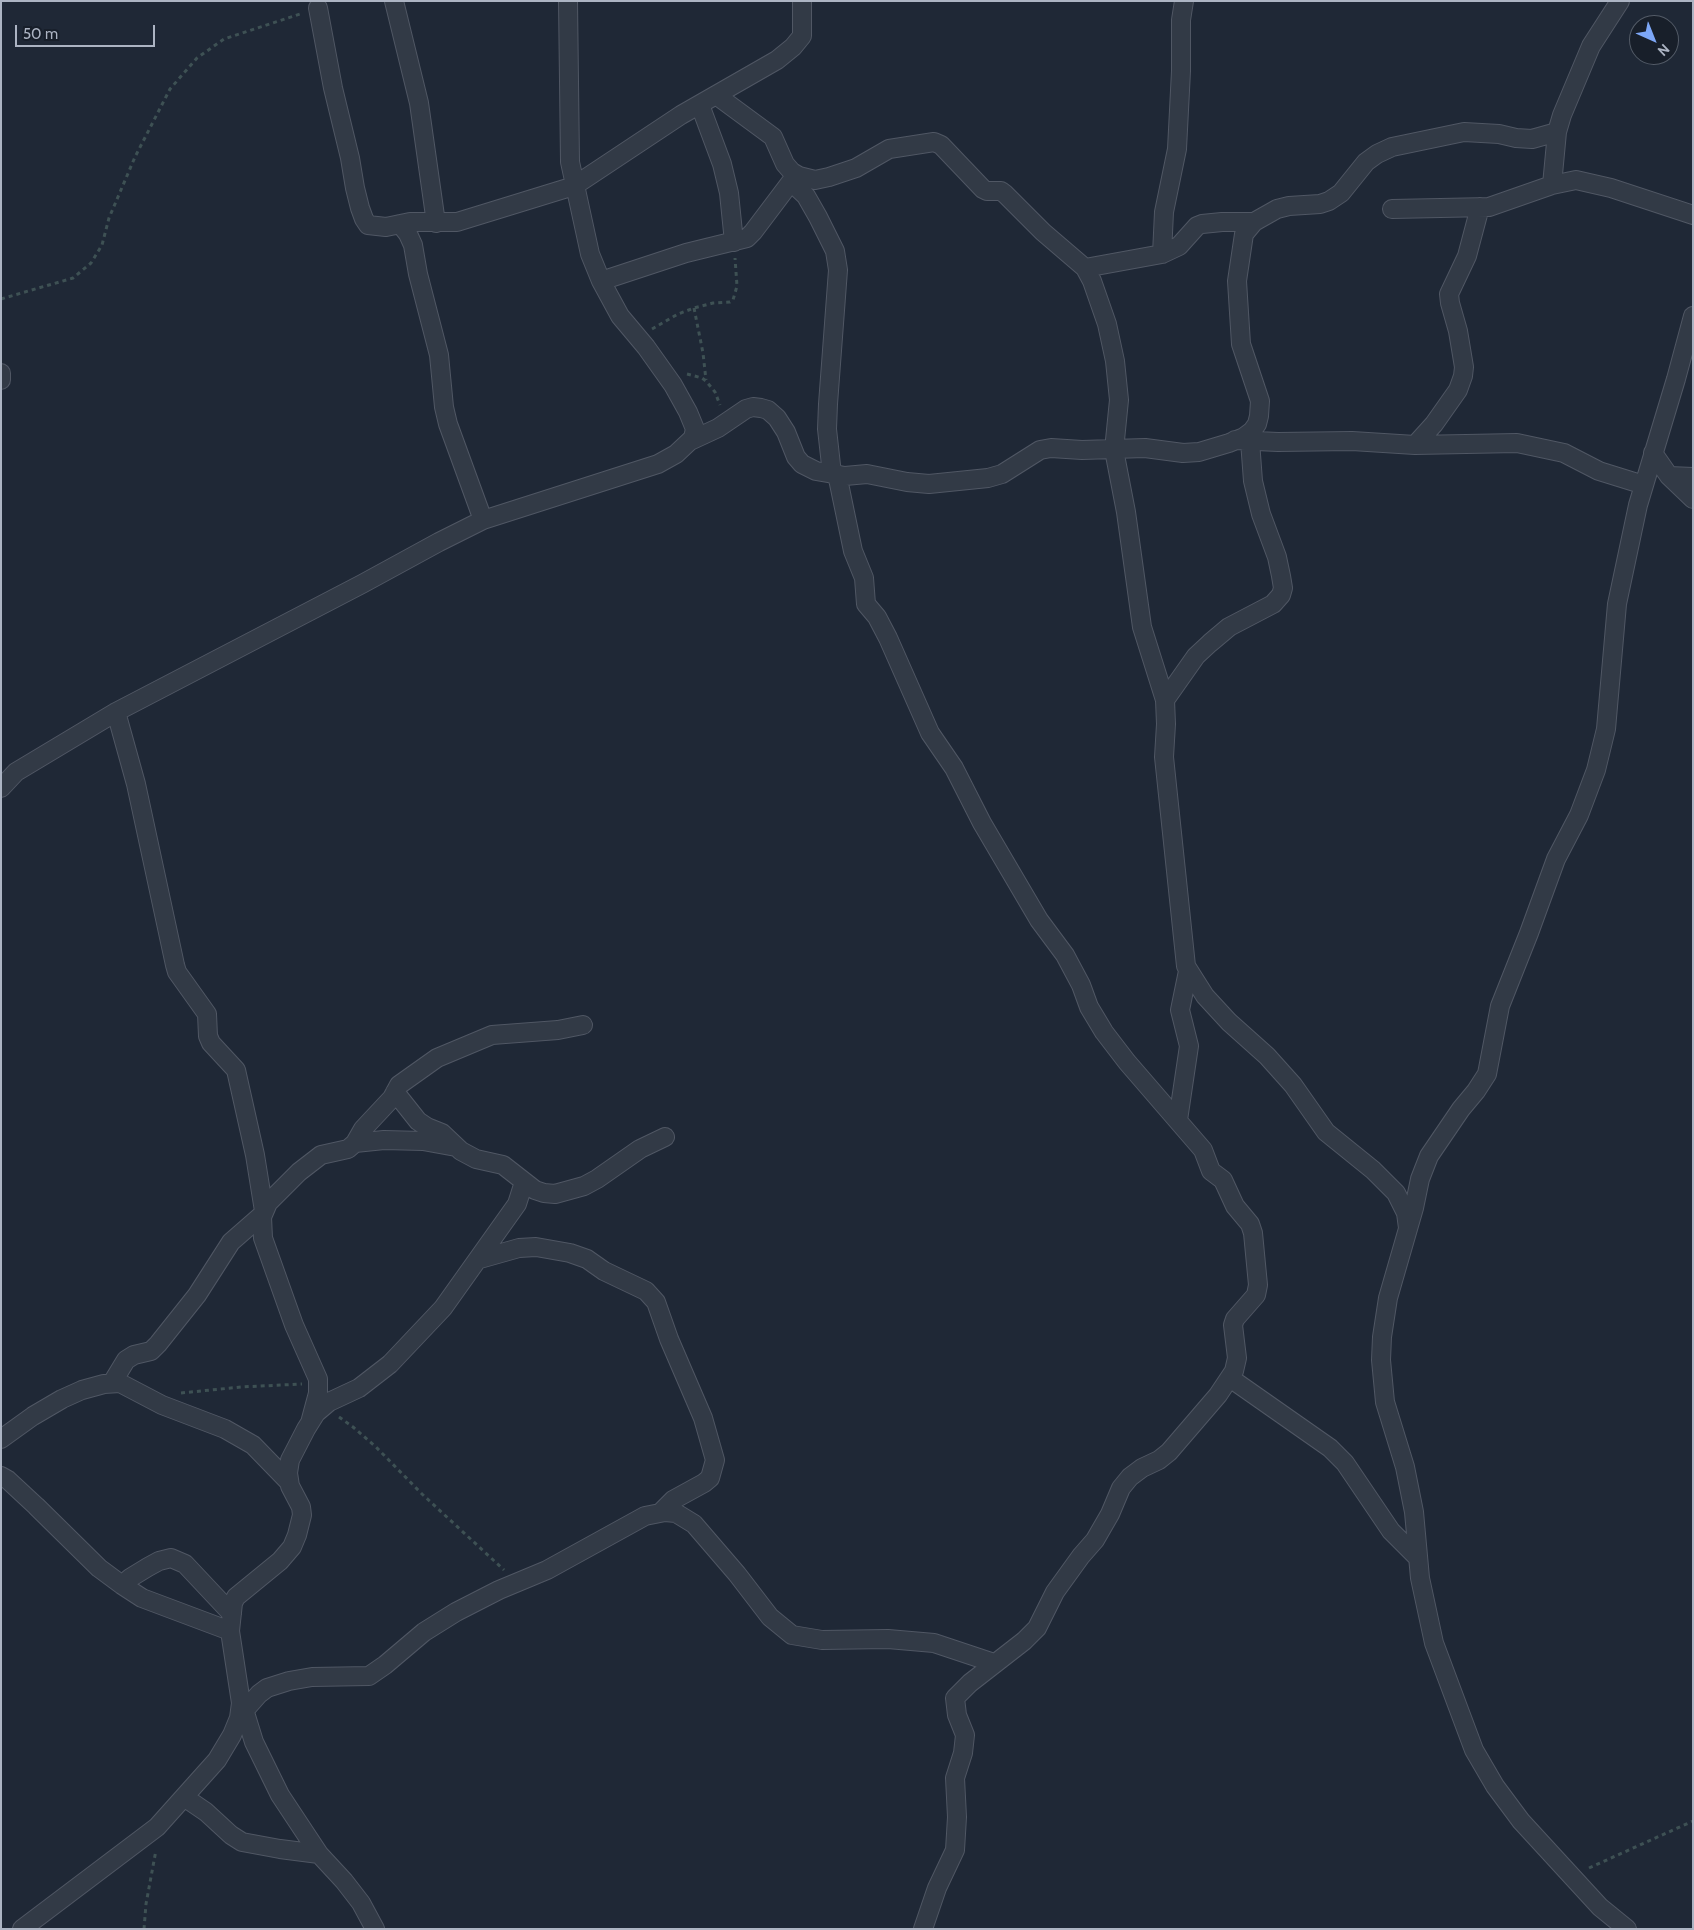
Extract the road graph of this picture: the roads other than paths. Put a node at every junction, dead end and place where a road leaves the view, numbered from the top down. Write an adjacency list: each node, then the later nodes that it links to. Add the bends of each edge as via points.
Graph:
1 (394, 1): 17 (street, via 419,103)
2 (568, 1): 12 (street, via 570,162)
3 (802, 1): 7 (street, via 802,36 793,46 777,60)
4 (1184, 1): 21 (street, via 1177,148 1164,212)
5 (1620, 1): 9 (street, via 1591,46)
6 (318, 8): 18 (street, via 364,219 368,225 379,227)
7 (716, 95): 8 (street); 10 (street, via 773,137)
8 (700, 104): 12 (street); 19 (street, via 722,164)
9 (1557, 132): 11 (street); 16 (street, via 1532,139 1464,132 1392,147 1366,162 1329,202 1277,209)
10 (794, 178): 19 (street, via 754,232); 22 (street, via 815,180 829,177 856,168 889,149 934,142 947,150 983,189 1002,191); 32 (street, via 835,251 838,270 827,429)
11 (1552, 185): 13 (street); 15 (street, via 1582,181)
12 (574, 186): 17 (street, via 456,222); 23 (street, via 590,254)
13 (1480, 207): 14 (street); 29 (street, via 1467,256 1449,294 1464,376 1458,390)
14 (1392, 209)
15 (1693, 215)
16 (1254, 222): 21 (street, via 1202,224 1179,246); 27 (street, via 1244,234 1237,281 1241,344 1260,401 1257,424)
17 (432, 223): 18 (street); 20 (street, via 418,235)
18 (400, 224): 20 (street)
19 (734, 242): 23 (street, via 686,253)
20 (413, 245): 37 (street, via 439,355 448,424)
21 (1162, 254): 22 (street)
22 (1085, 268): 30 (street, via 1107,324 1115,361 1118,400)
23 (601, 281): 28 (street, via 620,316 665,374 688,412 695,429)
24 (1693, 316): 31 (street)
25 (1, 373): 26 (street)
26 (1, 380)
27 (1242, 441): 29 (street, via 1352,441); 30 (street, via 1199,452 1145,448); 38 (street, via 1261,514 1277,557 1281,595 1274,604 1229,628 1210,643 1196,656)
28 (690, 442): 32 (street, via 746,409 768,410 786,432 802,464 816,471); 37 (street, via 658,464)
29 (1416, 445): 35 (street, via 1517,443 1564,453 1599,471)
30 (1114, 450): 32 (street, via 1040,450 1002,474 930,484 867,474); 38 (street, via 1142,627)
31 (1653, 452): 33 (street); 35 (street)
32 (835, 474): 44 (street, via 853,551 864,578 866,604 888,638 930,733 954,768 1039,920 1065,955 1104,1032)
33 (1669, 476): 34 (street); 36 (street)
34 (1693, 477)
35 (1644, 485): 50 (street, via 1617,604 1606,729 1596,770 1579,815 1556,859 1500,1006 1487,1074 1429,1156)
36 (1693, 499)
37 (483, 520): 39 (street)
38 (1165, 700): 41 (street, via 1164,757)
39 (116, 712): 40 (street, via 16,772); 49 (street, via 136,784 175,965 207,1014 211,1043 236,1070)
40 (1, 788)
41 (1188, 971): 44 (street, via 1180,1010 1189,1046); 50 (street, via 1205,996 1293,1085 1326,1132 1396,1193 1406,1213)
42 (583, 1025): 43 (street, via 492,1035 437,1058 406,1078)
43 (395, 1092): 46 (street); 47 (street, via 418,1121 442,1133)
44 (1178, 1120): 52 (street, via 1203,1150 1211,1171 1223,1180 1231,1199 1254,1233 1258,1291 1233,1325 1237,1358)
45 (665, 1137): 48 (street, via 640,1149 597,1179 572,1190 544,1194)
46 (355, 1144): 47 (street, via 384,1140); 49 (street, via 348,1149 321,1155 279,1191)
47 (456, 1146): 48 (street, via 470,1156 503,1165)
48 (524, 1182): 51 (street, via 517,1204)
49 (264, 1213): 53 (street, via 231,1242 197,1295 158,1344 151,1351 126,1360); 54 (street, via 263,1238 294,1325 318,1379 318,1393)
50 (1408, 1228): 59 (street, via 1388,1298 1380,1360 1385,1402 1405,1466 1414,1512)
51 (480, 1259): 54 (street, via 443,1308 390,1364 359,1388 329,1402); 58 (street, via 519,1248 536,1247 570,1253 646,1291 656,1302 704,1418 715,1460 710,1478 704,1484 673,1500)
52 (1230, 1378): 59 (street, via 1345,1462 1390,1531); 62 (street, via 1169,1452 1130,1477 1121,1488 1095,1540 1055,1592 1037,1628)
53 (112, 1383): 55 (street, via 62,1399); 57 (street, via 120,1383 162,1406 240,1437 260,1450)
54 (310, 1422): 57 (street, via 290,1460)
55 (1, 1439)
56 (1, 1476): 60 (street)
57 (288, 1481): 61 (street, via 301,1507 297,1535 280,1562 236,1597)
58 (660, 1513): 62 (street, via 676,1513 694,1524 770,1617 792,1635 822,1640 934,1642); 63 (street, via 645,1516 554,1566 456,1612 424,1632 368,1676 312,1677 289,1681 268,1688)
59 (1418, 1558): 69 (street, via 1434,1643 1474,1750 1520,1821 1600,1907)
60 (122, 1586): 61 (street, via 142,1598); 61 (street, via 148,1567 171,1558 185,1564)
61 (231, 1622): 63 (street)
62 (994, 1663): 68 (street, via 955,1698 957,1716 965,1735 955,1778 955,1850)
63 (243, 1707): 64 (street, via 232,1735 216,1760); 65 (street, via 254,1742 280,1795)
64 (184, 1797): 65 (street, via 242,1842); 66 (street, via 160,1823)
65 (319, 1854): 67 (street, via 361,1903)
66 (22, 1929)
67 (375, 1929)
68 (923, 1929)
69 (1628, 1929)

